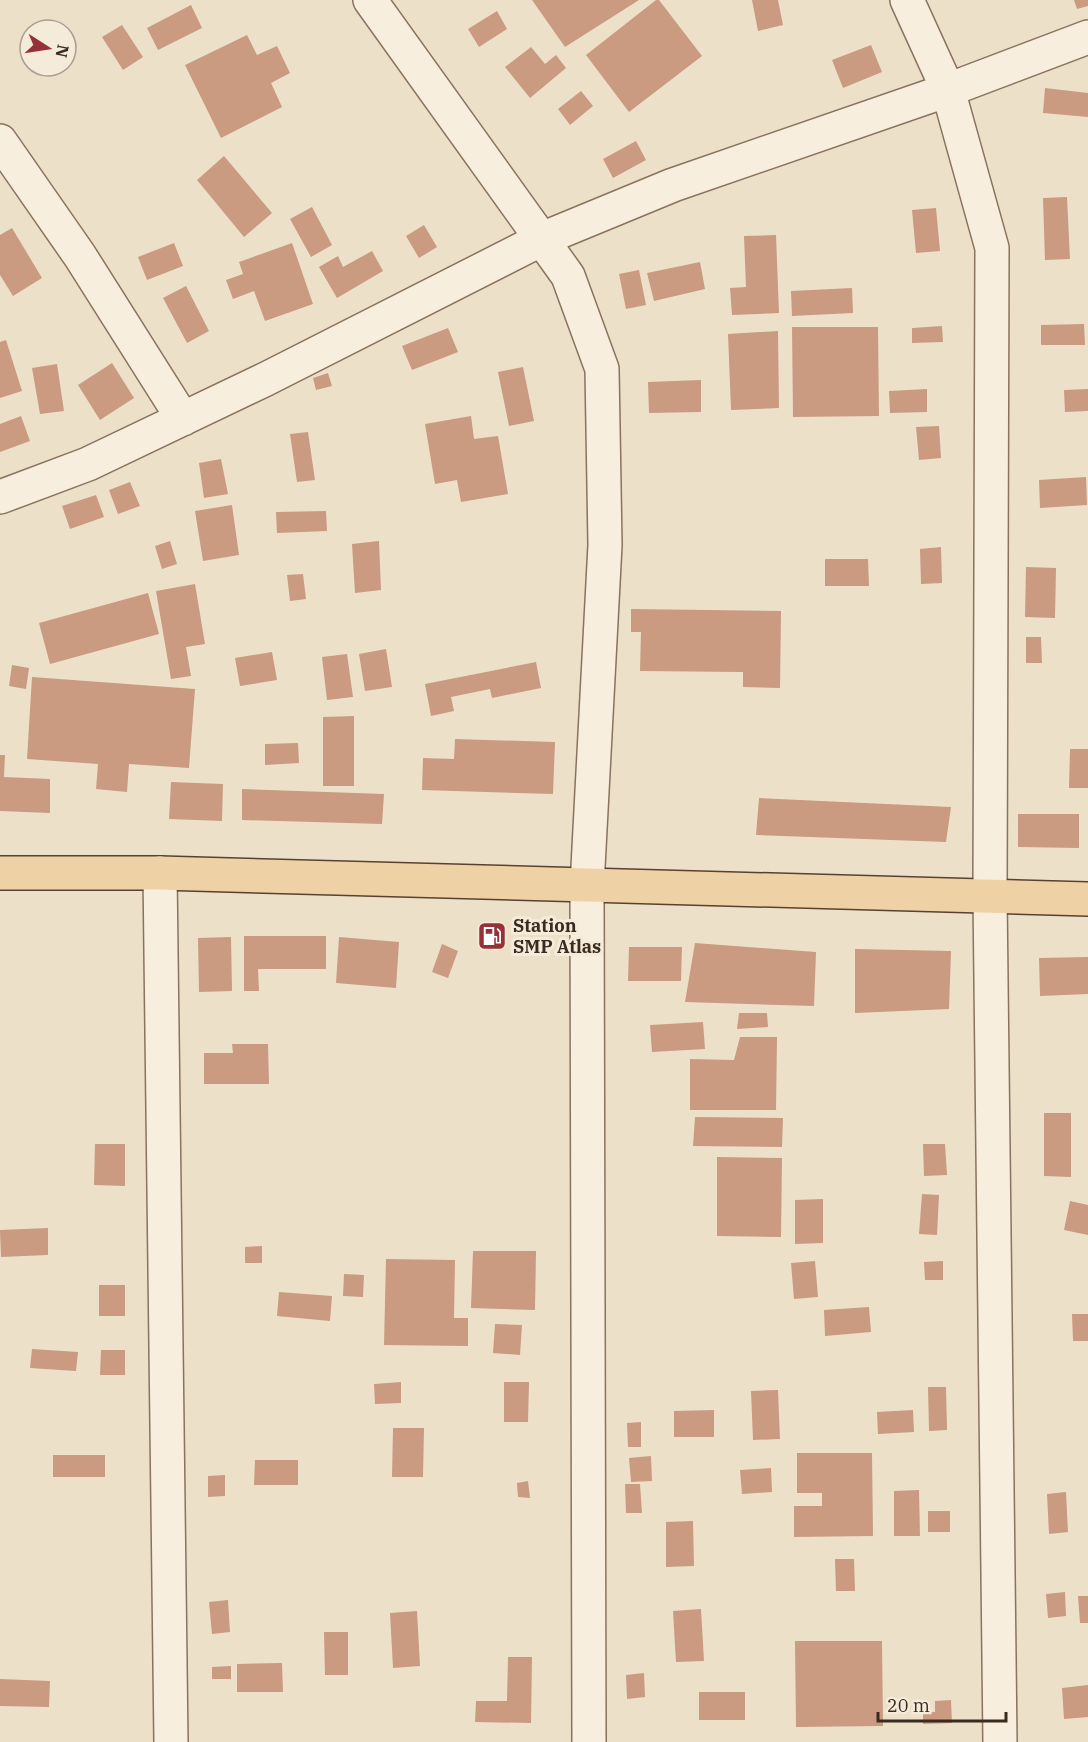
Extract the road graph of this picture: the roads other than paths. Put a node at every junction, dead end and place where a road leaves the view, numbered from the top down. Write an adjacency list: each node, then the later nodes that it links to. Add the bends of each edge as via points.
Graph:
1 (370, 0): 6 (street)
2 (907, 0): 4 (street)
3 (1088, 37): 4 (street)
4 (948, 90): 6 (street, via 673,185); 12 (street, via 992,248)
5 (0, 141): 7 (street, via 80,256)
6 (542, 239): 7 (street); 11 (street, via 568,276 602,369 605,545)
7 (183, 419): 8 (street, via 88,464)
8 (0, 496)
9 (0, 873): 10 (main road)
10 (160, 873): 11 (main road); 14 (street)
11 (586, 886): 12 (main road); 15 (street)
12 (990, 896): 13 (main road); 16 (street)
13 (1088, 899)
14 (171, 1742)
15 (590, 1742)
16 (1000, 1742)

